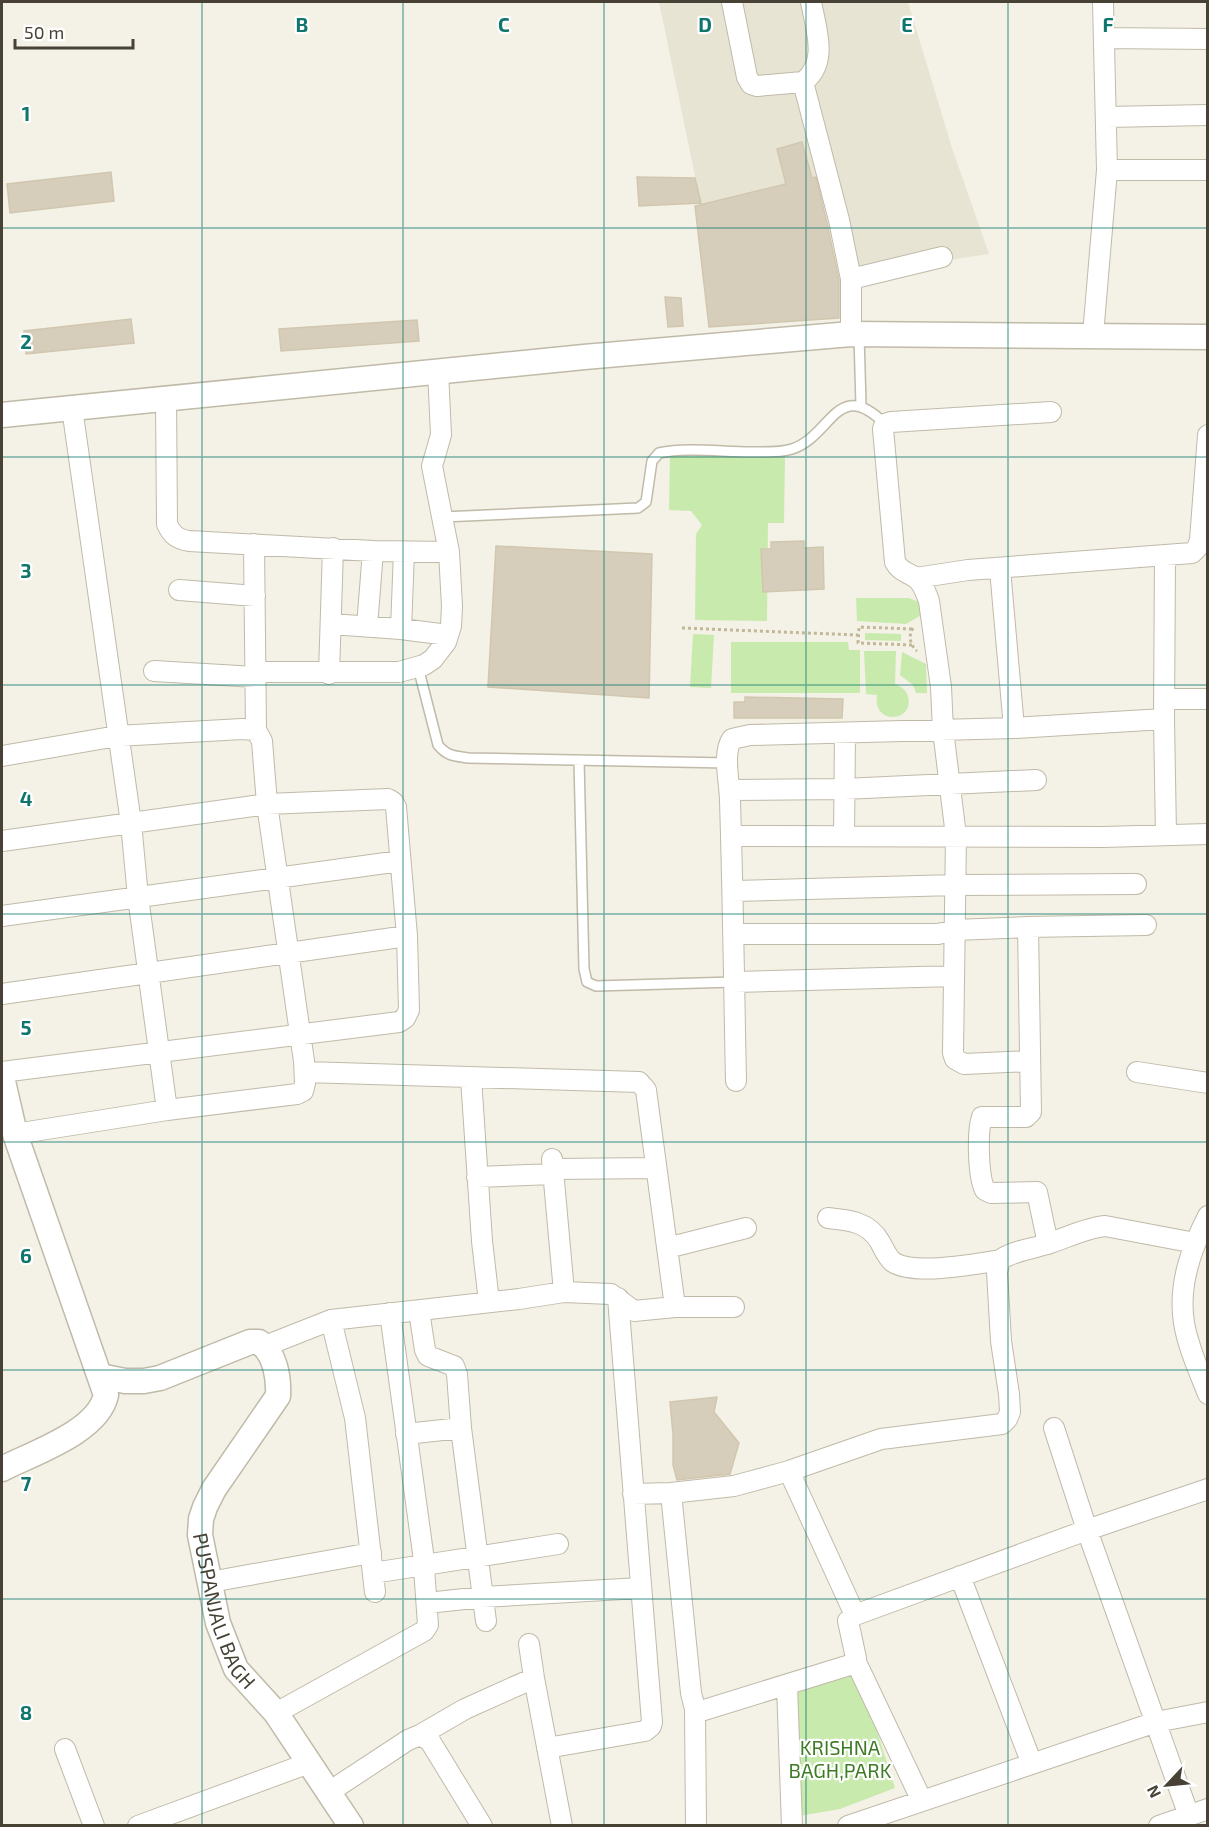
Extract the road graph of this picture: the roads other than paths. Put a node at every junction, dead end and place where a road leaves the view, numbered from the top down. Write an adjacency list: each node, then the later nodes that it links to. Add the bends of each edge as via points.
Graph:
1 (732, 2): 6 (street, via 751,84)
2 (811, 2): 6 (street, via 819,57 815,71)
3 (1103, 2): 4 (street)
4 (1104, 38): 5 (street); 8 (street)
5 (1208, 39)
6 (803, 82): 12 (street)
7 (1208, 115): 8 (street)
8 (1106, 117): 9 (street)
9 (1107, 170): 10 (street); 14 (street)
10 (1208, 170)
11 (942, 257): 12 (street)
12 (851, 279): 13 (street)
13 (855, 334): 14 (street); 16 (street); 18 (lane)
14 (1093, 335): 15 (street)
15 (1208, 337)
16 (438, 371): 17 (street); 24 (street, via 442,431 432,466)
17 (166, 397): 19 (street); 25 (street, via 171,532 189,541)
18 (861, 405): 22 (lane); 24 (lane, via 840,411 806,442 782,452 659,453 652,461 646,502 638,508)
19 (72, 408): 21 (street); 51 (street)
20 (1051, 412): 22 (street)
21 (2, 415)
22 (885, 424): 33 (street, via 895,562 899,569)
23 (1208, 435): 27 (street)
24 (443, 517): 30 (street)
25 (254, 544): 26 (street); 35 (street)
26 (333, 548): 28 (street); 36 (street)
27 (1202, 548): 31 (street, via 1192,553)
28 (373, 551): 29 (street); 37 (street)
29 (404, 552): 30 (street); 38 (street)
30 (449, 552): 39 (street, via 452,606)
31 (1165, 555): 32 (street); 44 (street)
32 (1000, 569): 33 (street); 47 (street)
33 (916, 578): 49 (street, via 929,601)
34 (179, 590): 35 (street)
35 (255, 596): 43 (street)
36 (331, 624): 37 (street); 42 (street)
37 (367, 626): 38 (street)
38 (400, 629): 39 (street)
39 (448, 635): 40 (street, via 433,659)
40 (418, 667): 42 (street, via 399,672); 53 (lane, via 438,745 445,753 468,758)
41 (154, 671): 43 (street)
42 (329, 674): 43 (street)
43 (255, 675): 48 (street)
44 (1165, 699): 45 (street); 46 (street)
45 (1208, 699)
46 (1164, 719): 47 (street); 63 (street)
47 (1014, 728): 49 (street)
48 (256, 730): 51 (street); 59 (street, via 262,741)
49 (943, 730): 50 (street); 56 (street)
50 (845, 734): 54 (street, via 738,736 728,747); 57 (street)
51 (117, 736): 52 (street); 60 (street)
52 (2, 756)
53 (579, 760): 54 (lane); 82 (lane, via 587,982 596,986)
54 (728, 763): 58 (street)
55 (1036, 780): 56 (street)
56 (949, 783): 57 (street); 65 (street)
57 (844, 789): 58 (street); 62 (street)
58 (730, 790): 64 (street)
59 (267, 804): 60 (street); 67 (street, via 391,800 396,807); 68 (street)
60 (131, 823): 66 (street); 72 (street)
61 (1208, 834): 63 (street)
62 (843, 835): 64 (street); 65 (street)
63 (1166, 835): 65 (street)
64 (731, 836): 71 (street)
65 (956, 836): 70 (street)
66 (2, 841)
67 (400, 861): 68 (street); 78 (street)
68 (279, 878): 72 (street); 79 (street)
69 (1136, 884): 70 (street)
70 (955, 885): 71 (street); 76 (street)
71 (734, 891): 77 (street)
72 (138, 897): 73 (street); 80 (street)
73 (2, 916)
74 (1146, 925): 75 (street)
75 (1028, 927): 76 (street); 86 (street)
76 (955, 930): 77 (street, via 938,934); 81 (street)
77 (734, 934): 82 (street)
78 (407, 936): 79 (street); 84 (street, via 405,1018 399,1022)
79 (287, 953): 80 (street); 84 (street)
80 (148, 973): 83 (street); 85 (street)
81 (954, 976): 82 (street); 86 (street, via 955,1059 964,1064)
82 (734, 982): 91 (street)
83 (2, 994)
84 (299, 1033): 85 (street); 87 (street)
85 (159, 1052): 89 (street); 93 (street)
86 (1030, 1061): 102 (street, via 1030,1115 981,1119 982,1182 991,1193 1037,1192)
87 (305, 1072): 90 (street); 93 (street, via 305,1088 300,1093)
88 (1137, 1072): 92 (street)
89 (2, 1075): 94 (street)
90 (471, 1077): 96 (street, via 639,1082 646,1090); 97 (street)
91 (736, 1081)
92 (1208, 1083)
93 (167, 1110): 94 (street)
94 (15, 1134): 114 (street)
95 (552, 1168): 96 (street); 97 (street); 105 (street)
96 (656, 1168): 103 (street)
97 (477, 1178): 107 (street)
98 (1208, 1216): 101 (street)
99 (828, 1218): 104 (street, via 869,1228 897,1264 938,1269)
100 (746, 1228): 103 (street)
101 (1195, 1243): 102 (street, via 1105,1226); 115 (street, via 1185,1276 1184,1323)
102 (1048, 1244): 104 (street)
103 (667, 1248): 108 (street)
104 (1000, 1260): 120 (street, via 997,1272 1001,1341 1010,1412 1005,1422 993,1427 881,1439)
105 (564, 1292): 106 (street, via 603,1293); 107 (street)
106 (618, 1298): 108 (street, via 634,1311); 123 (street)
107 (489, 1302): 110 (street)
108 (675, 1307): 109 (street)
109 (734, 1307)
110 (419, 1311): 111 (street); 116 (street, via 428,1356 456,1370)
111 (390, 1314): 112 (street); 118 (street)
112 (331, 1320): 113 (street); 128 (street, via 355,1418)
113 (265, 1346): 114 (street, via 250,1342 144,1381); 130 (street, PUSPANJALI BAGH, via 274,1364 278,1396 205,1507 200,1535)
114 (100, 1376): 119 (street, via 106,1395 93,1419 74,1434)
115 (1208, 1394)
116 (461, 1428): 118 (street); 126 (street)
117 (1054, 1428): 124 (street)
118 (406, 1434): 127 (street)
119 (2, 1469)
120 (789, 1471): 122 (street, via 734,1486); 134 (street)
121 (1208, 1489): 124 (street)
122 (671, 1493): 123 (street); 140 (street)
123 (633, 1494): 131 (street)
124 (1087, 1530): 129 (street); 143 (street)
125 (558, 1544): 126 (street)
126 (476, 1556): 127 (street); 132 (street)
127 (424, 1565): 128 (street); 133 (street)
128 (373, 1573): 130 (street)
129 (960, 1576): 134 (street); 148 (street)
130 (210, 1582): 142 (street, PUSPANJALI BAGH, via 218,1623 236,1669)
131 (641, 1588): 132 (street); 146 (street, via 651,1726 645,1731)
132 (483, 1597): 133 (street); 135 (street)
133 (427, 1603): 142 (street, via 429,1620 424,1631)
134 (855, 1615): 137 (street, via 848,1621)
135 (486, 1621)
136 (530, 1644): 138 (street)
137 (856, 1662): 139 (street); 150 (street)
138 (534, 1678): 144 (street, via 465,1709); 146 (street)
139 (787, 1685): 140 (street, via 708,1710); 158 (street)
140 (695, 1709): 157 (street)
141 (1208, 1712): 143 (street)
142 (276, 1713): 147 (street, PUSPANJALI BAGH)
143 (1155, 1722): 148 (street); 151 (street)
144 (420, 1735): 149 (street); 155 (street, via 430,1742)
145 (65, 1749): 152 (street)
146 (547, 1749): 156 (street)
147 (309, 1763): 149 (street, PUSPANJALI BAGH); 153 (street)
148 (1032, 1764): 150 (street)
149 (329, 1792): 154 (street, PUSPANJALI BAGH)
150 (922, 1801): 159 (street)
151 (1198, 1812): 160 (street)
152 (94, 1826)
153 (138, 1826)
154 (351, 1826)
155 (482, 1826)
156 (562, 1826)
157 (696, 1826)
158 (792, 1826)
159 (848, 1826)
160 (1159, 1826)

